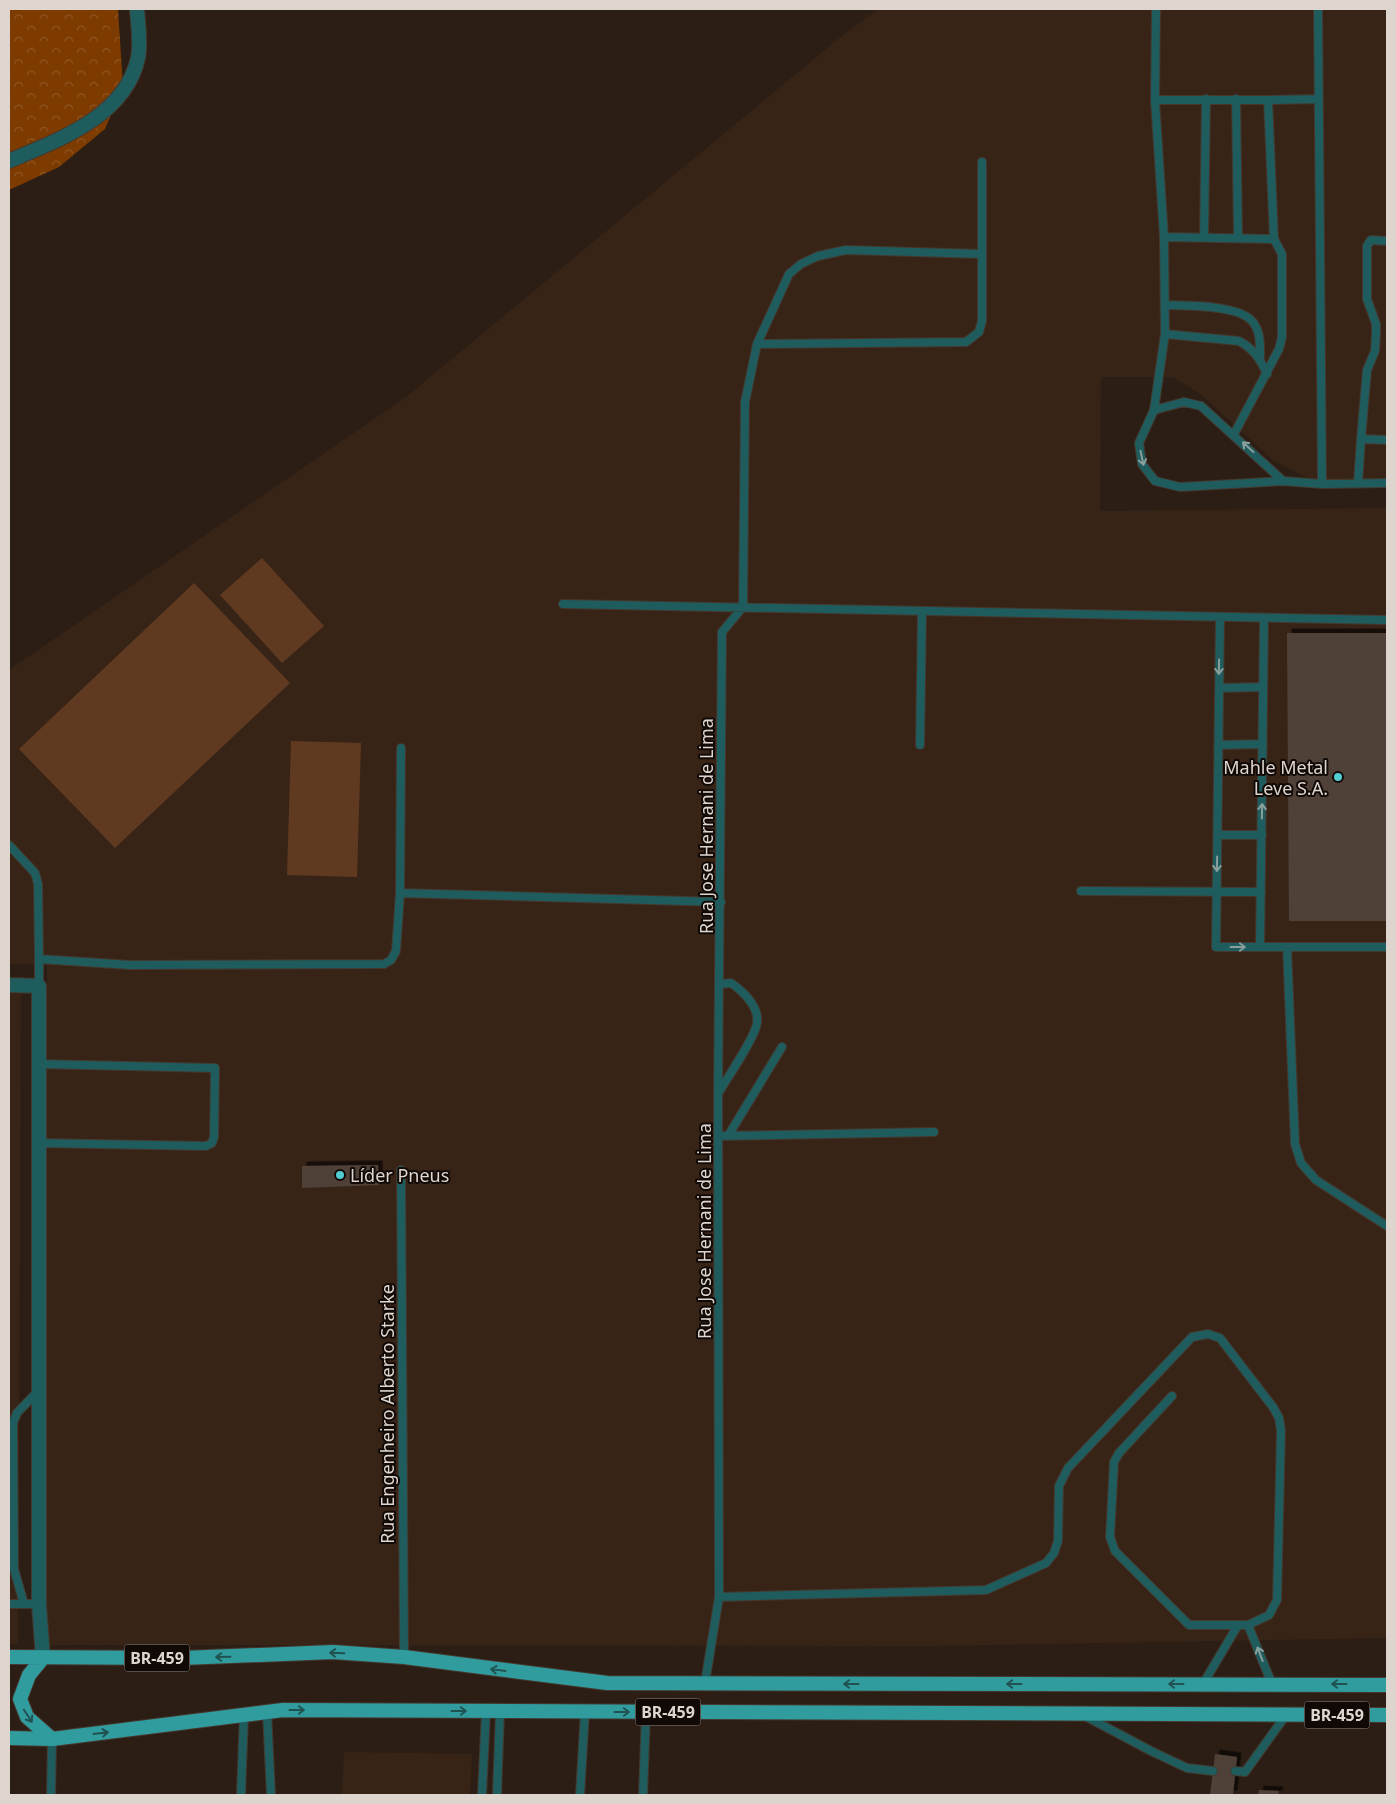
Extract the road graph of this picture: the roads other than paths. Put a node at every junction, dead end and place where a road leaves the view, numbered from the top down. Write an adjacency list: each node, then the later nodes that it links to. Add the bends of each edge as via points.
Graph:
1 (137, 9): 9 (street, via 138,57 129,85 107,109 61,139)
2 (1156, 9): 6 (lane)
3 (1318, 9): 5 (lane)
4 (1206, 99): 6 (lane); 7 (lane); 12 (lane)
5 (1318, 99): 8 (lane); 29 (lane)
6 (1155, 100): 11 (lane)
7 (1236, 100): 8 (lane); 13 (lane)
8 (1268, 100): 14 (lane)
9 (9, 161)
10 (982, 162): 16 (lane)
11 (1164, 237): 12 (lane); 17 (lane)
12 (1204, 237): 13 (lane)
13 (1238, 238): 14 (lane)
14 (1274, 239): 21 (lane, via 1282,254 1282,337 1280,349)
15 (1387, 241): 24 (lane, via 1371,240 1367,246 1367,300 1376,333 1367,370)
16 (982, 254): 19 (lane, via 846,250 818,256 789,274); 19 (lane, via 980,332 966,342)
17 (1167, 305): 18 (lane); 20 (lane, via 1238,312 1252,320 1258,332)
18 (1165, 334): 20 (lane, via 1239,341); 22 (lane)
19 (757, 344): 31 (lane, via 745,402)
20 (1260, 357): 21 (lane)
21 (1267, 374): 23 (lane)
22 (1154, 410): 23 (lane, via 1184,402 1200,406); 26 (lane, one-way to 26, via 1139,443 1142,464 1155,481 1180,487)
23 (1234, 434): 26 (lane, one-way to 23)
24 (1361, 439): 25 (lane); 27 (lane)
25 (1387, 440)
26 (1283, 480): 29 (lane)
27 (1358, 483): 28 (lane); 29 (lane)
28 (1387, 483)
29 (1322, 484)
30 (563, 604): 31 (lane)
31 (743, 607): 32 (lane); 49 (lane, Rua Jose Hernani de Lima, via 722,632)
32 (922, 613): 33 (lane); 39 (lane)
33 (1220, 618): 34 (lane); 37 (lane, one-way to 37)
34 (1264, 619): 35 (lane); 36 (lane)
35 (1387, 620)
36 (1264, 687): 37 (lane); 38 (lane)
37 (1219, 688): 40 (lane)
38 (1263, 744): 40 (lane); 43 (lane, one-way to 38)
39 (920, 745)
40 (1218, 745): 42 (lane)
41 (401, 748): 48 (lane)
42 (1218, 835): 43 (lane); 46 (lane, one-way to 46)
43 (1262, 835): 47 (lane)
44 (9, 845): 53 (lane, via 35,872)
45 (1081, 891): 46 (lane)
46 (1217, 892): 47 (lane); 50 (lane, one-way to 50, via 1216,947)
47 (1261, 892): 50 (lane)
48 (400, 893): 49 (lane); 53 (lane, via 396,951 384,964 130,965)
49 (721, 902): 54 (lane, Rua Jose Hernani de Lima)
50 (1260, 947): 51 (lane)
51 (1287, 947): 52 (lane); 65 (lane, via 1295,1144 1301,1164 1316,1180)
52 (1387, 948)
53 (39, 959): 56 (lane)
54 (720, 984): 59 (lane, Rua Jose Hernani de Lima); 59 (lane, via 731,983 744,992 754,1006 757,1026)
55 (9, 985): 56 (street)
56 (39, 986): 58 (street)
57 (782, 1047): 62 (lane)
58 (39, 1064): 63 (street); 63 (lane, via 215,1068 214,1137 206,1146)
59 (718, 1094): 61 (lane, Rua Jose Hernani de Lima)
60 (934, 1132): 62 (lane)
61 (719, 1136): 62 (lane); 68 (lane, Rua Jose Hernani de Lima)
62 (728, 1136)
63 (39, 1143): 66 (street)
64 (401, 1170): 75 (lane, Rua Engenheiro Alberto Starke)
65 (1387, 1226)
66 (40, 1389): 70 (lane, via 16,1413 13,1423 14,1569); 71 (street)
67 (1172, 1396): 72 (lane, via 1118,1453 1114,1462 1110,1537 1115,1551 1189,1625)
68 (719, 1597): 73 (lane, via 986,1590 1046,1563 1058,1540 1059,1486 1068,1468 1192,1337 1208,1334 1220,1338 1280,1418 1277,1600 1269,1615); 77 (lane, Rua Jose Hernani de Lima)
69 (9, 1604): 70 (lane)
70 (24, 1604): 71 (lane)
71 (39, 1604): 76 (street)
72 (1238, 1625): 73 (lane); 78 (lane)
73 (1248, 1625): 79 (lane, one-way to 73)
74 (9, 1657): 76 (highway, BR-459)
75 (404, 1657): 76 (highway, BR-459, one-way to 76, via 333,1652 182,1658); 77 (highway, BR-459, one-way to 75, via 599,1682)
76 (43, 1658): 91 (highway, one-way to 91, via 29,1675 20,1699 27,1717)
77 (705, 1683): 78 (highway, BR-459, one-way to 77)
78 (1203, 1684): 79 (highway, BR-459)
79 (1272, 1684): 80 (highway, BR-459, one-way to 79)
80 (1387, 1684)
81 (486, 1711): 82 (highway, BR-459); 84 (highway, BR-459, one-way to 81); 97 (lane)
82 (500, 1711): 83 (highway, BR-459); 98 (lane)
83 (585, 1711): 85 (highway, BR-459, one-way to 85); 99 (lane)
84 (267, 1712): 86 (highway, BR-459); 96 (lane)
85 (646, 1712): 87 (highway, BR-459); 100 (lane)
86 (244, 1714): 91 (highway, BR-459, one-way to 86); 95 (lane)
87 (1081, 1714): 88 (highway, BR-459); 92 (lane, via 1187,1768)
88 (1286, 1715): 89 (highway, BR-459); 93 (lane, via 1245,1772)
89 (1387, 1715)
90 (9, 1738): 91 (highway, BR-459)
91 (52, 1740): 94 (lane)
92 (1213, 1771)
93 (1235, 1772)
94 (51, 1795)
95 (241, 1795)
96 (271, 1795)
97 (482, 1795)
98 (497, 1795)
99 (580, 1795)
100 (643, 1795)

